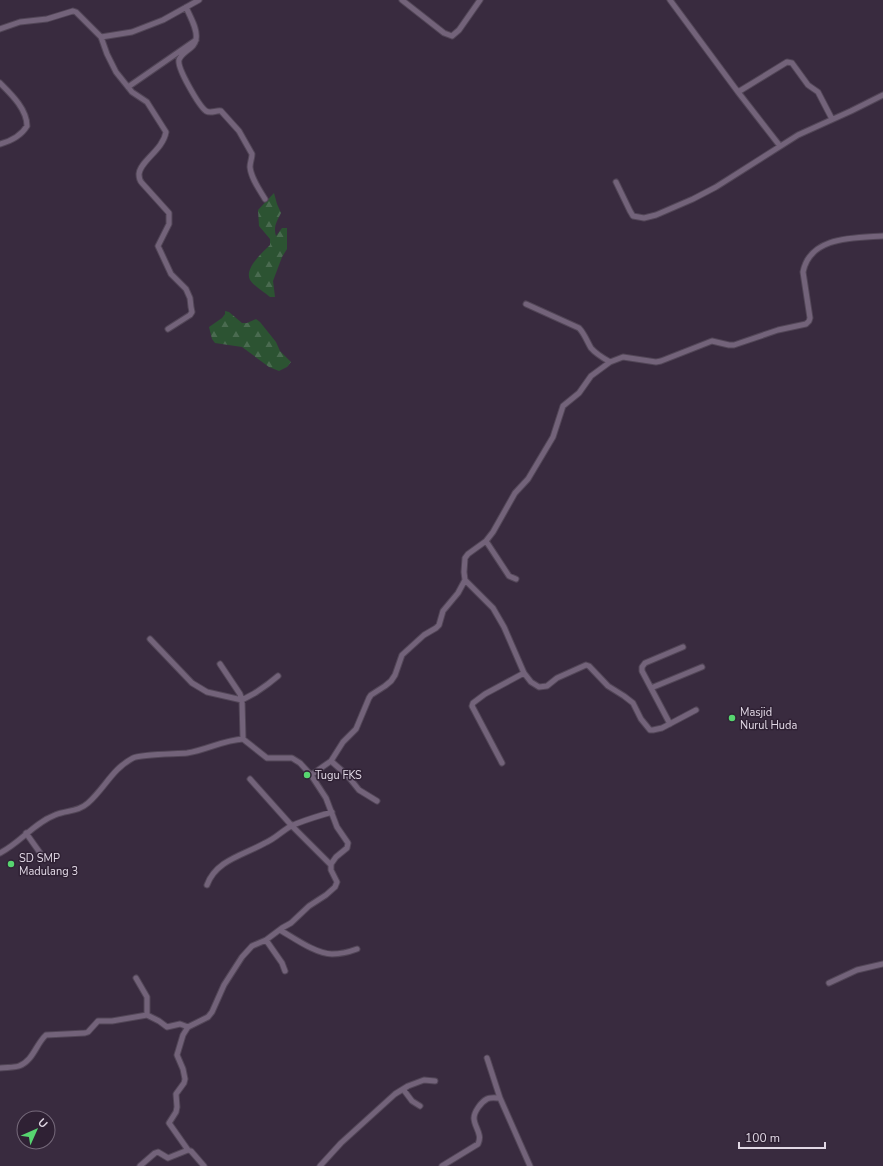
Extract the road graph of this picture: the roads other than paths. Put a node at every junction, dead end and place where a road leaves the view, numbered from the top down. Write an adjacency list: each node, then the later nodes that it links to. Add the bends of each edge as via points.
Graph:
1 (199, 0): 5 (street)
2 (402, 0): 3 (street, via 444,33 452,36)
3 (480, 0)
4 (670, 0): 11 (street)
5 (186, 7): 7 (street, via 163,20 132,32); 8 (street)
6 (0, 29): 7 (street, via 20,22 76,12)
7 (101, 37): 10 (street, via 116,72)
8 (196, 40): 10 (street); 17 (street, via 178,62 181,71 203,108 209,112 221,111 239,132 252,154 251,172)
9 (0, 82): 14 (street, via 17,102 27,126 19,136)
10 (128, 87): 20 (street, via 147,102 166,132 163,143 146,162 139,179 169,213 169,224 158,246 171,274 186,289 190,298 190,315)
11 (738, 92): 13 (street, via 790,62 808,85 818,92); 15 (street)
12 (883, 94): 13 (street)
13 (832, 119): 15 (street)
14 (0, 144)
15 (780, 146): 16 (street, via 716,187 676,207 644,218 634,216 630,211)
16 (616, 182)
17 (265, 199)
18 (883, 236): 21 (street, via 830,242 808,258 803,272 810,318 806,324 778,330 734,345 712,341 656,362 623,357)
19 (526, 304): 21 (street, via 579,328 592,348)
20 (168, 329)
21 (610, 362): 22 (street, via 591,376 578,393 563,406 553,437)
22 (486, 541): 23 (street, via 509,576); 24 (street, via 465,558)
23 (516, 579)
24 (465, 580): 29 (street, via 487,601 498,616); 36 (street, via 443,611 439,625 402,655 391,681 371,695 358,726)
25 (150, 639): 32 (street, via 192,683 207,692)
26 (683, 648): 31 (street, via 645,663 642,671)
27 (220, 664): 32 (street)
28 (702, 667): 31 (street)
29 (524, 673): 34 (street, via 535,685 543,687 586,665 608,686 633,703 648,728 653,730); 37 (street, via 485,694 472,706)
30 (278, 676): 32 (street)
31 (651, 688): 34 (street)
32 (242, 700): 35 (street)
33 (696, 710): 34 (street)
34 (670, 724)
35 (243, 739): 38 (street, via 267,758 292,758); 43 (street, via 188,752 136,756 121,766 80,809 54,815)
36 (331, 761): 38 (street); 40 (street, via 359,790)
37 (502, 763)
38 (311, 775): 41 (street)
39 (250, 779): 42 (street)
40 (377, 801)
41 (332, 812): 42 (street); 46 (street, via 337,827 349,846 336,857)
42 (292, 826): 46 (street); 47 (street, via 266,843 220,866 210,875)
43 (26, 833): 44 (street); 45 (street)
44 (0, 853)
45 (43, 856)
46 (331, 866): 48 (street, via 337,882 335,887)
47 (207, 884)
48 (280, 930): 49 (street); 50 (street, via 319,951 330,954 341,954)
49 (266, 940): 52 (street); 56 (street, via 252,946 242,957 224,985 210,1015)
50 (357, 949)
51 (883, 964): 54 (street, via 857,970)
52 (285, 971)
53 (136, 978): 55 (street, via 147,997)
54 (829, 983)
55 (147, 1015): 56 (street, via 167,1027 180,1024); 58 (street, via 98,1021 86,1033 46,1035 27,1062 20,1066)
56 (188, 1027): 63 (street, via 177,1055 185,1074 184,1083 176,1094 177,1109 169,1123)
57 (487, 1058): 61 (street)
58 (0, 1068)
59 (435, 1081): 60 (street, via 424,1080)
60 (403, 1089): 62 (street, via 412,1101); 66 (street, via 341,1143)
61 (500, 1098): 67 (street, via 487,1099 476,1112 474,1119 480,1140 478,1144); 68 (street)
62 (420, 1106)
63 (188, 1150): 64 (street, via 168,1158 158,1152); 65 (street)
64 (140, 1166)
65 (204, 1166)
66 (320, 1166)
67 (442, 1166)
68 (530, 1166)

